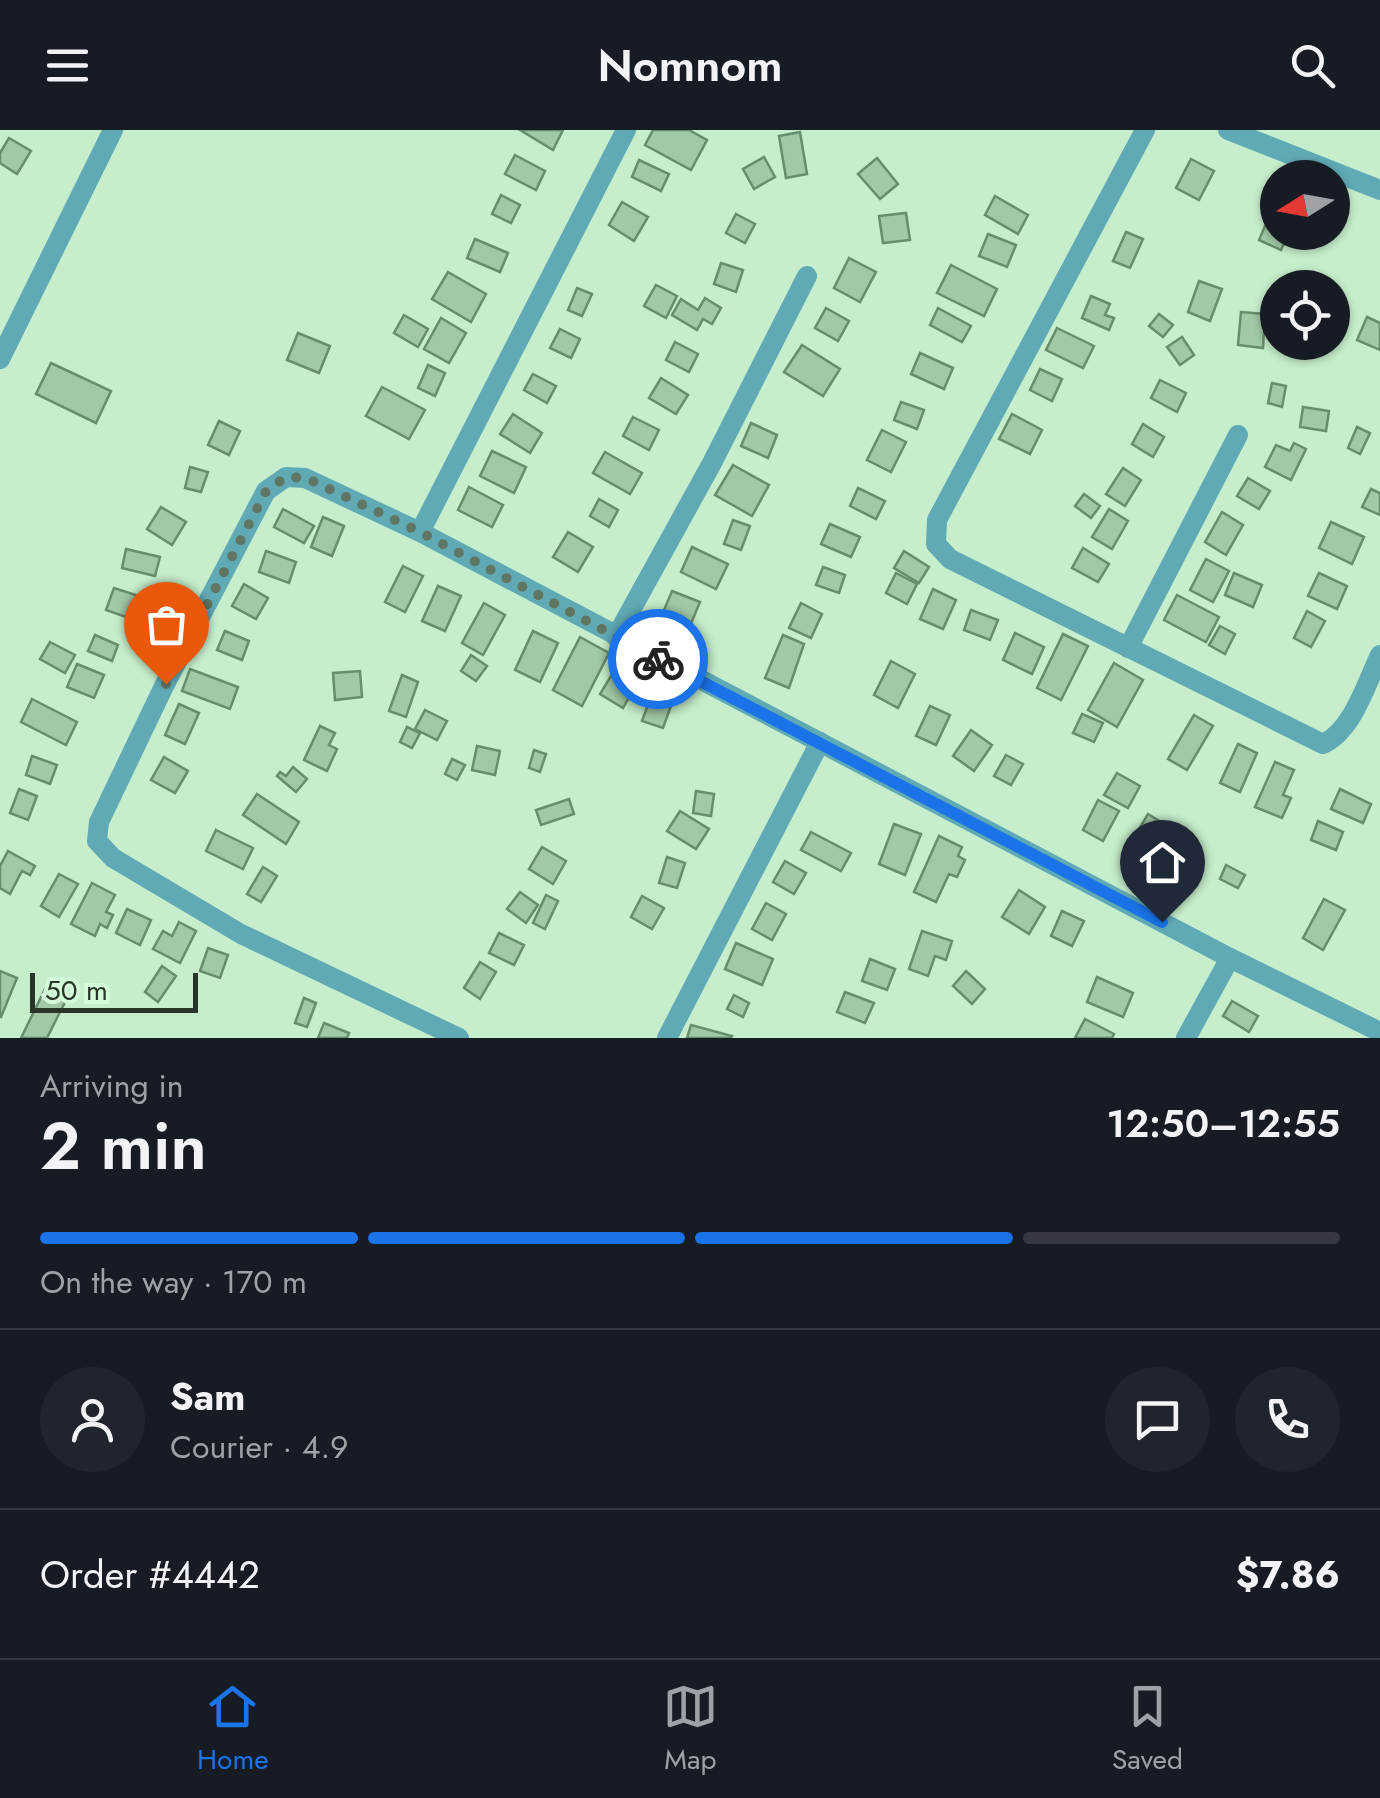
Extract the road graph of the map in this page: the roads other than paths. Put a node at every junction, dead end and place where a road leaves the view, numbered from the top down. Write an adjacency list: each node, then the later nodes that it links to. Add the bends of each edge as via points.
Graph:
1 (113, 130): 7 (street)
2 (626, 130): 9 (street)
3 (1145, 130): 11 (street, via 937,520 936,544 950,559)
4 (1228, 130): 5 (street)
5 (1380, 190)
6 (807, 276): 10 (street)
7 (0, 359)
8 (1238, 435): 11 (street)
9 (420, 532): 10 (street); 16 (street, via 306,478 286,477 266,491 140,736 99,822 98,841 113,858 241,934)
10 (616, 637): 13 (street)
11 (1128, 648): 12 (street, via 1322,744 1348,721)
12 (1380, 655)
13 (820, 742): 14 (street); 17 (street)
14 (1230, 958): 15 (street); 18 (street)
15 (1380, 1032)
16 (459, 1038)
17 (667, 1038)
18 (1186, 1038)

